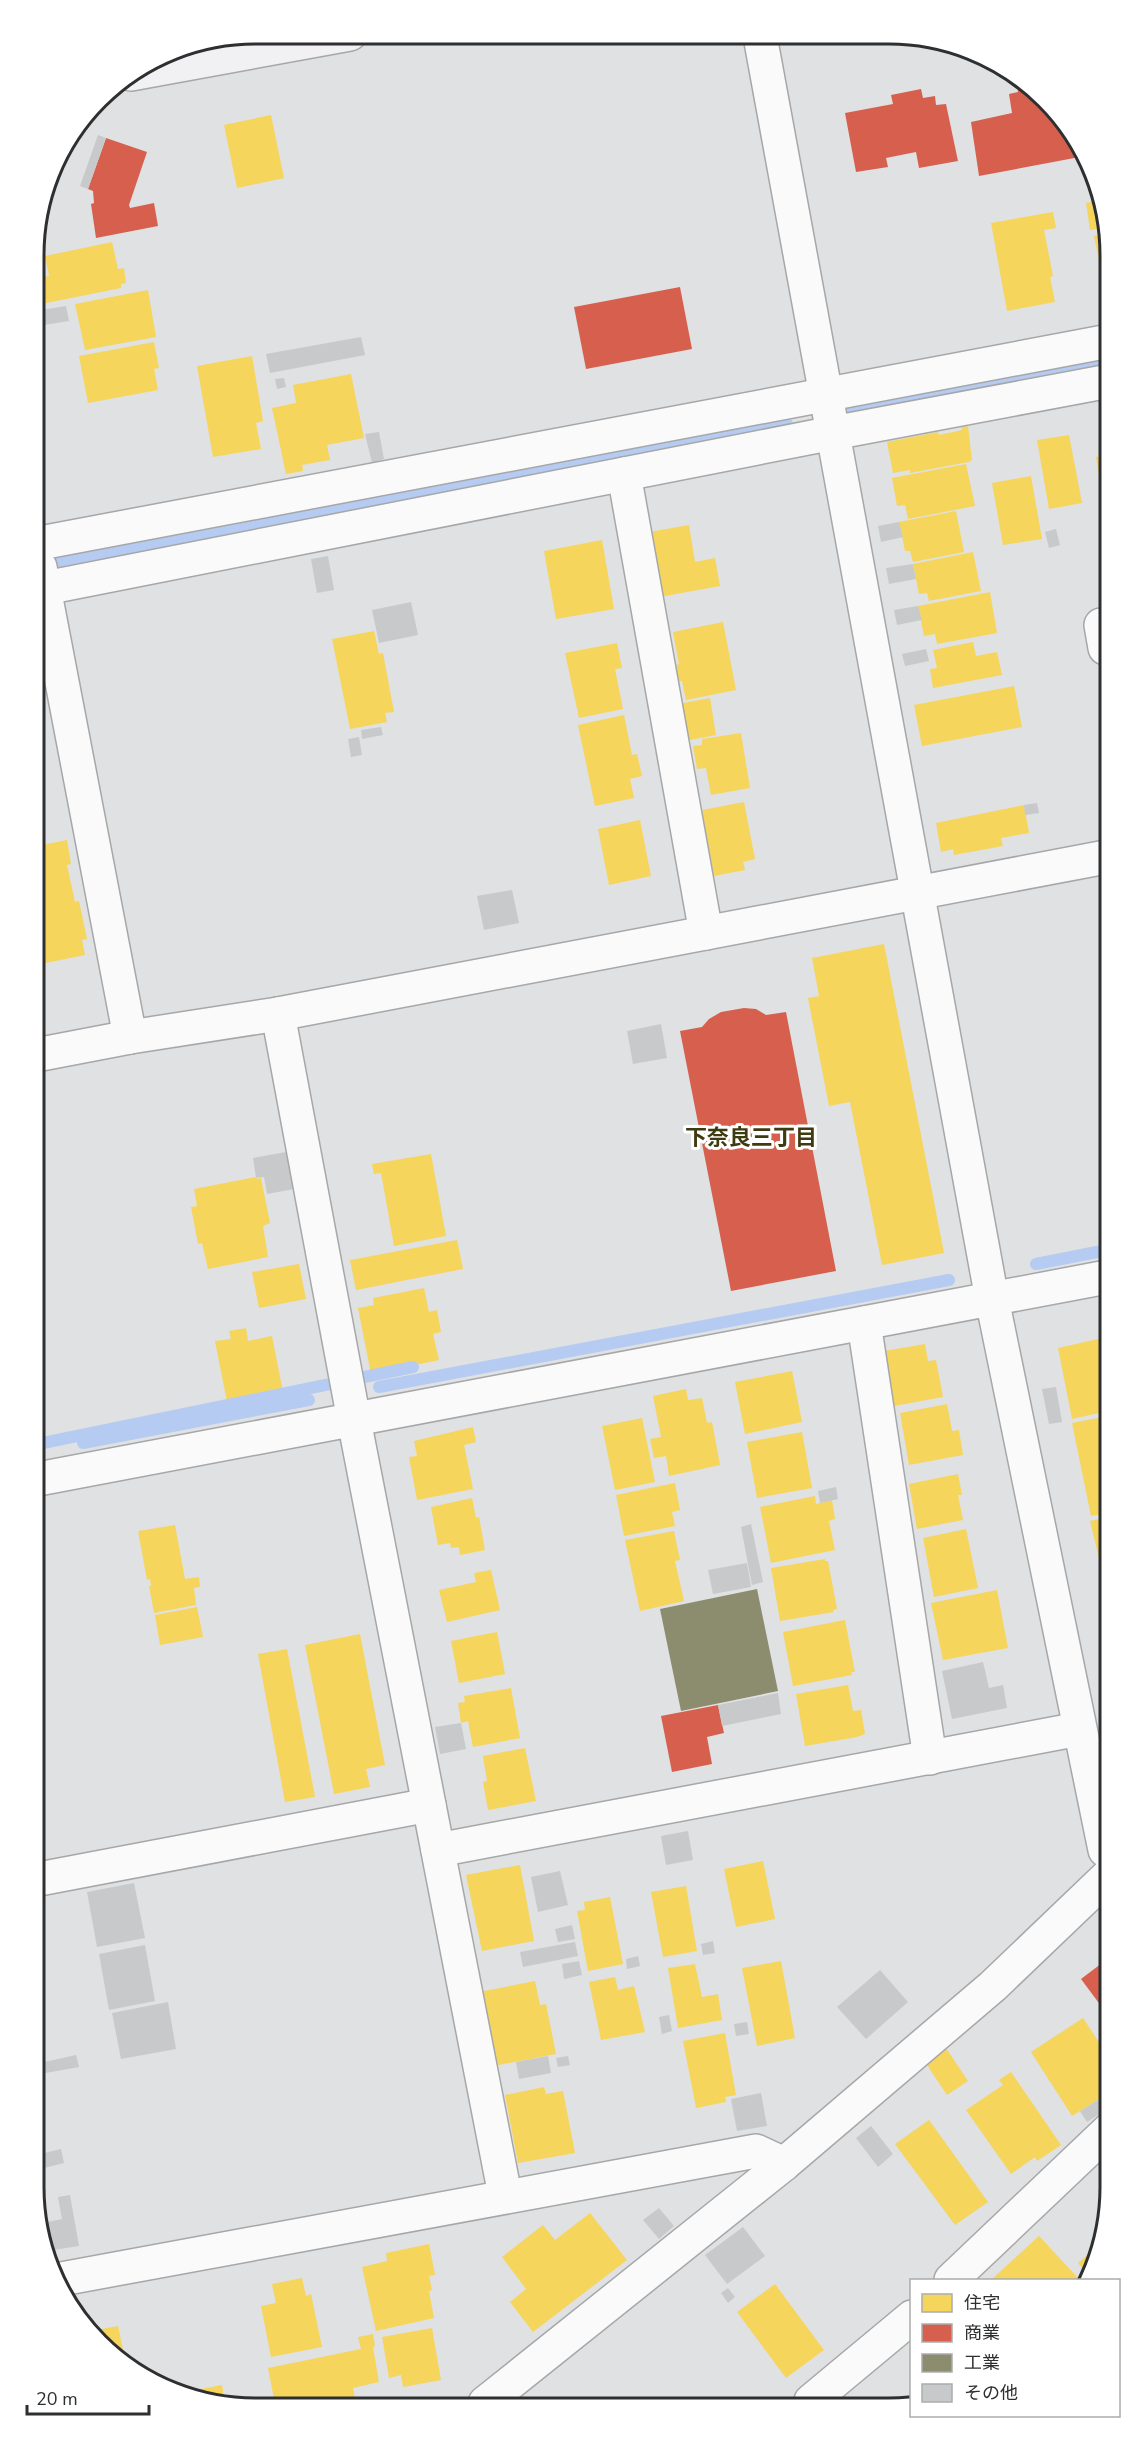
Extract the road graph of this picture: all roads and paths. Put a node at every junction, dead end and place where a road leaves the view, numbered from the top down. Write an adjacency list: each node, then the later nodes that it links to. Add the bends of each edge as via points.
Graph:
1 (295, 44): 3 (main road)
2 (761, 44): 6 (street)
3 (152, 70)
4 (1100, 343): 6 (street)
5 (1100, 383): 7 (street)
6 (825, 394): 7 (street); 9 (street)
7 (833, 433): 8 (street); 13 (street)
8 (624, 474): 10 (street); 14 (street)
9 (44, 539)
10 (44, 588)
11 (44, 614): 16 (street)
12 (1100, 858): 13 (street)
13 (917, 893): 14 (street); 19 (street)
14 (706, 933): 15 (street)
15 (278, 1014): 16 (street); 21 (street)
16 (130, 1037): 17 (street)
17 (44, 1053)
18 (1100, 1278): 19 (street)
19 (992, 1299): 20 (street); 23 (street)
20 (864, 1323): 21 (street); 24 (street)
21 (354, 1420): 22 (street); 25 (street)
22 (44, 1478)
23 (1079, 1730): 24 (street); 26 (street)
24 (930, 1758): 27 (street)
25 (429, 1805): 27 (street); 28 (street)
26 (1100, 1823)
27 (438, 1850): 32 (street)
28 (44, 1878)
29 (1100, 1884): 31 (street, via 993,1986)
30 (1100, 2138): 34 (street)
31 (784, 2164): 32 (street, via 756,2151); 36 (street)
32 (505, 2195): 33 (street)
33 (64, 2278)
34 (952, 2279)
35 (910, 2319): 37 (street)
36 (491, 2398)
37 (815, 2398)

